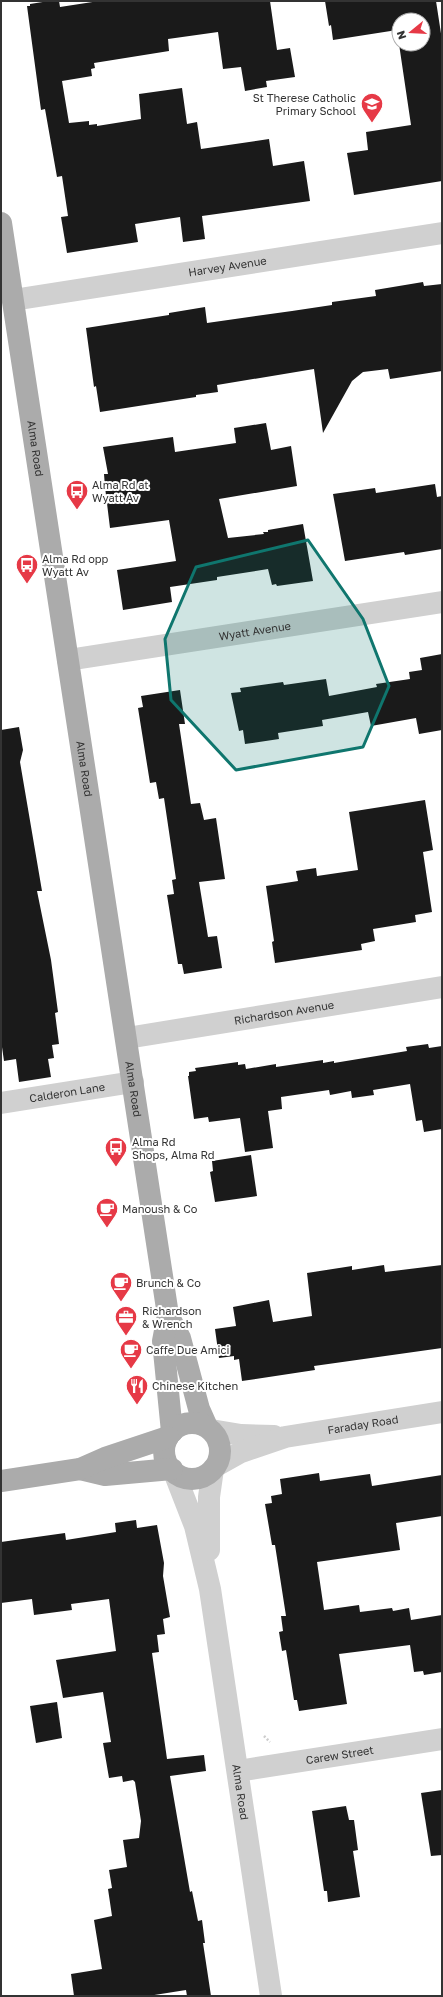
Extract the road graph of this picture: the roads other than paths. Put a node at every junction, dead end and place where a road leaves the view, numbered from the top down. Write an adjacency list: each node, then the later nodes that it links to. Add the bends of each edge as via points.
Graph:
1 (1, 223): 3 (main road, Alma Road)
2 (442, 233): 3 (street, Harvey Avenue)
3 (13, 300): 5 (main road, Alma Road)
4 (442, 602): 5 (street, Wyatt Avenue)
5 (68, 660): 7 (main road, Alma Road)
6 (442, 987): 7 (street, Richardson Avenue)
7 (127, 1038): 8 (main road, Alma Road)
8 (133, 1082): 9 (street, Calderon Lane); 10 (main road, Alma Road)
9 (1, 1102)
10 (168, 1315): 12 (main road, Alma Road, via 180,1338 199,1409); 13 (main road, Alma Road, via 163,1341)
11 (442, 1412): 14 (street, Faraday Road)
12 (209, 1429): 13 (main road, via 190,1423); 14 (street, Faraday Road, via 241,1435); 15 (main road, via 217,1438 220,1448)
13 (170, 1434): 16 (main road); 17 (main road, via 164,1451)
14 (285, 1437): 15 (street, Faraday Road, via 236,1455)
15 (214, 1468): 17 (main road, via 199,1478 182,1477); 19 (street, Alma Road, via 208,1509)
16 (80, 1469): 17 (main road, via 105,1475); 18 (main road)
17 (173, 1471): 19 (street, Alma Road, via 195,1526)
18 (2, 1476)
19 (210, 1589): 21 (street, Alma Road)
20 (442, 1739): 21 (street, Carew Street)
21 (238, 1771): 22 (street, Alma Road)
22 (271, 1996)

